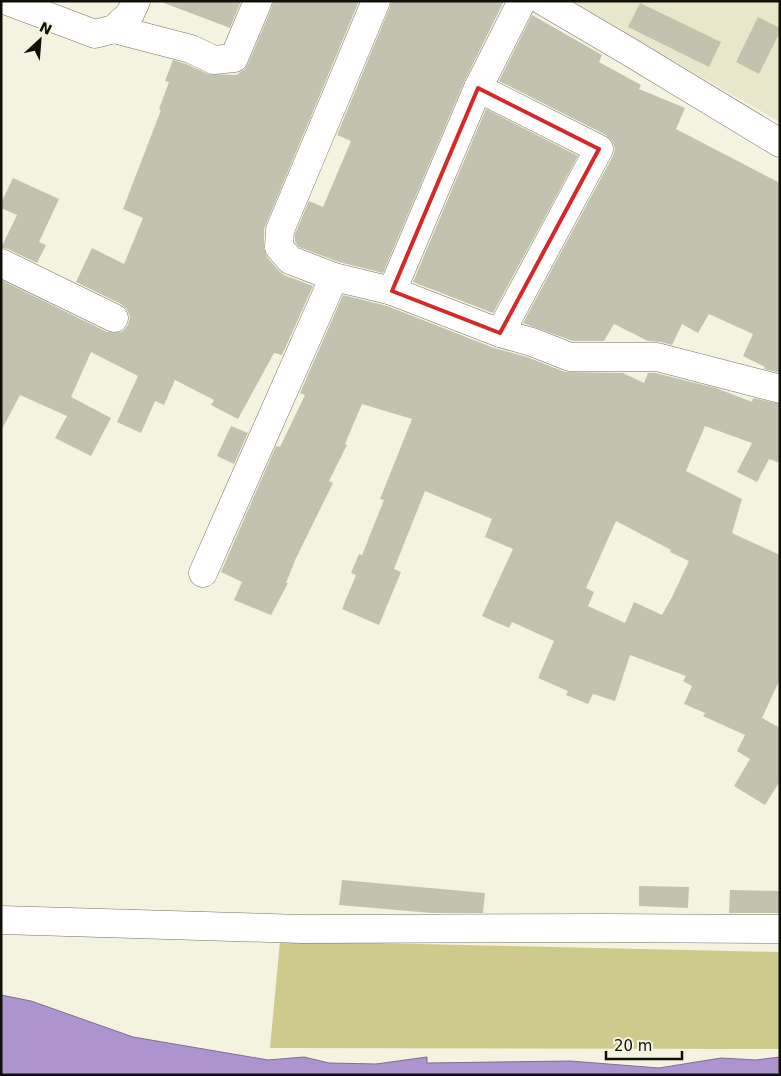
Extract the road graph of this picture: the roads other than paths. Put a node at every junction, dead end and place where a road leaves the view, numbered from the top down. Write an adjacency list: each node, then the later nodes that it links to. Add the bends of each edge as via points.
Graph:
1 (7, 1): 7 (street, via 94,34)
2 (136, 1): 7 (street, via 130,14)
3 (258, 1): 7 (street, via 234,58 214,60 191,49)
4 (376, 1): 11 (street, via 280,230 279,247 290,260)
5 (522, 1): 8 (street)
6 (543, 1): 9 (street)
7 (114, 29)
8 (478, 88): 12 (street); 14 (street, via 599,149)
9 (780, 143)
10 (1, 263): 13 (street)
11 (334, 276): 12 (street); 16 (street)
12 (392, 291): 14 (street)
13 (114, 318)
14 (500, 333): 15 (street, via 570,357 658,357)
15 (780, 389)
16 (203, 573)
17 (1, 920): 18 (street, via 302,930)
18 (780, 929)

